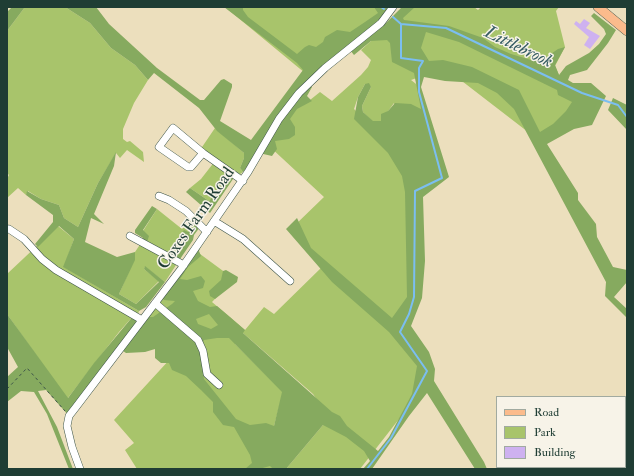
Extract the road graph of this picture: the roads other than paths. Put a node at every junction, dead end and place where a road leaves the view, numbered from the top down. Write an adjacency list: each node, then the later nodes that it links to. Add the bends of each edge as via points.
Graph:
1 (393, 7): 5 (street, Coxes Farm Road, via 381,23 325,68 299,93 279,119)
2 (598, 7): 3 (main road)
3 (627, 32)
4 (203, 153): 4 (street, via 191,167 188,167 159,147 173,128); 5 (street)
5 (243, 180): 7 (street, Coxes Farm Road)
6 (160, 196): 9 (street, via 186,211)
7 (214, 221): 9 (street, Coxes Farm Road); 12 (street, via 243,239)
8 (9, 229): 14 (street, via 24,239 56,270)
9 (207, 232): 11 (street, Coxes Farm Road)
10 (130, 236): 11 (street)
11 (184, 265): 13 (street, Coxes Farm Road)
12 (290, 280)
13 (155, 303): 14 (street, Coxes Farm Road); 15 (street, via 198,340 204,354 207,374)
14 (142, 320): 16 (street, Coxes Farm Road, via 69,416 68,434)
15 (219, 385)
16 (80, 469)

